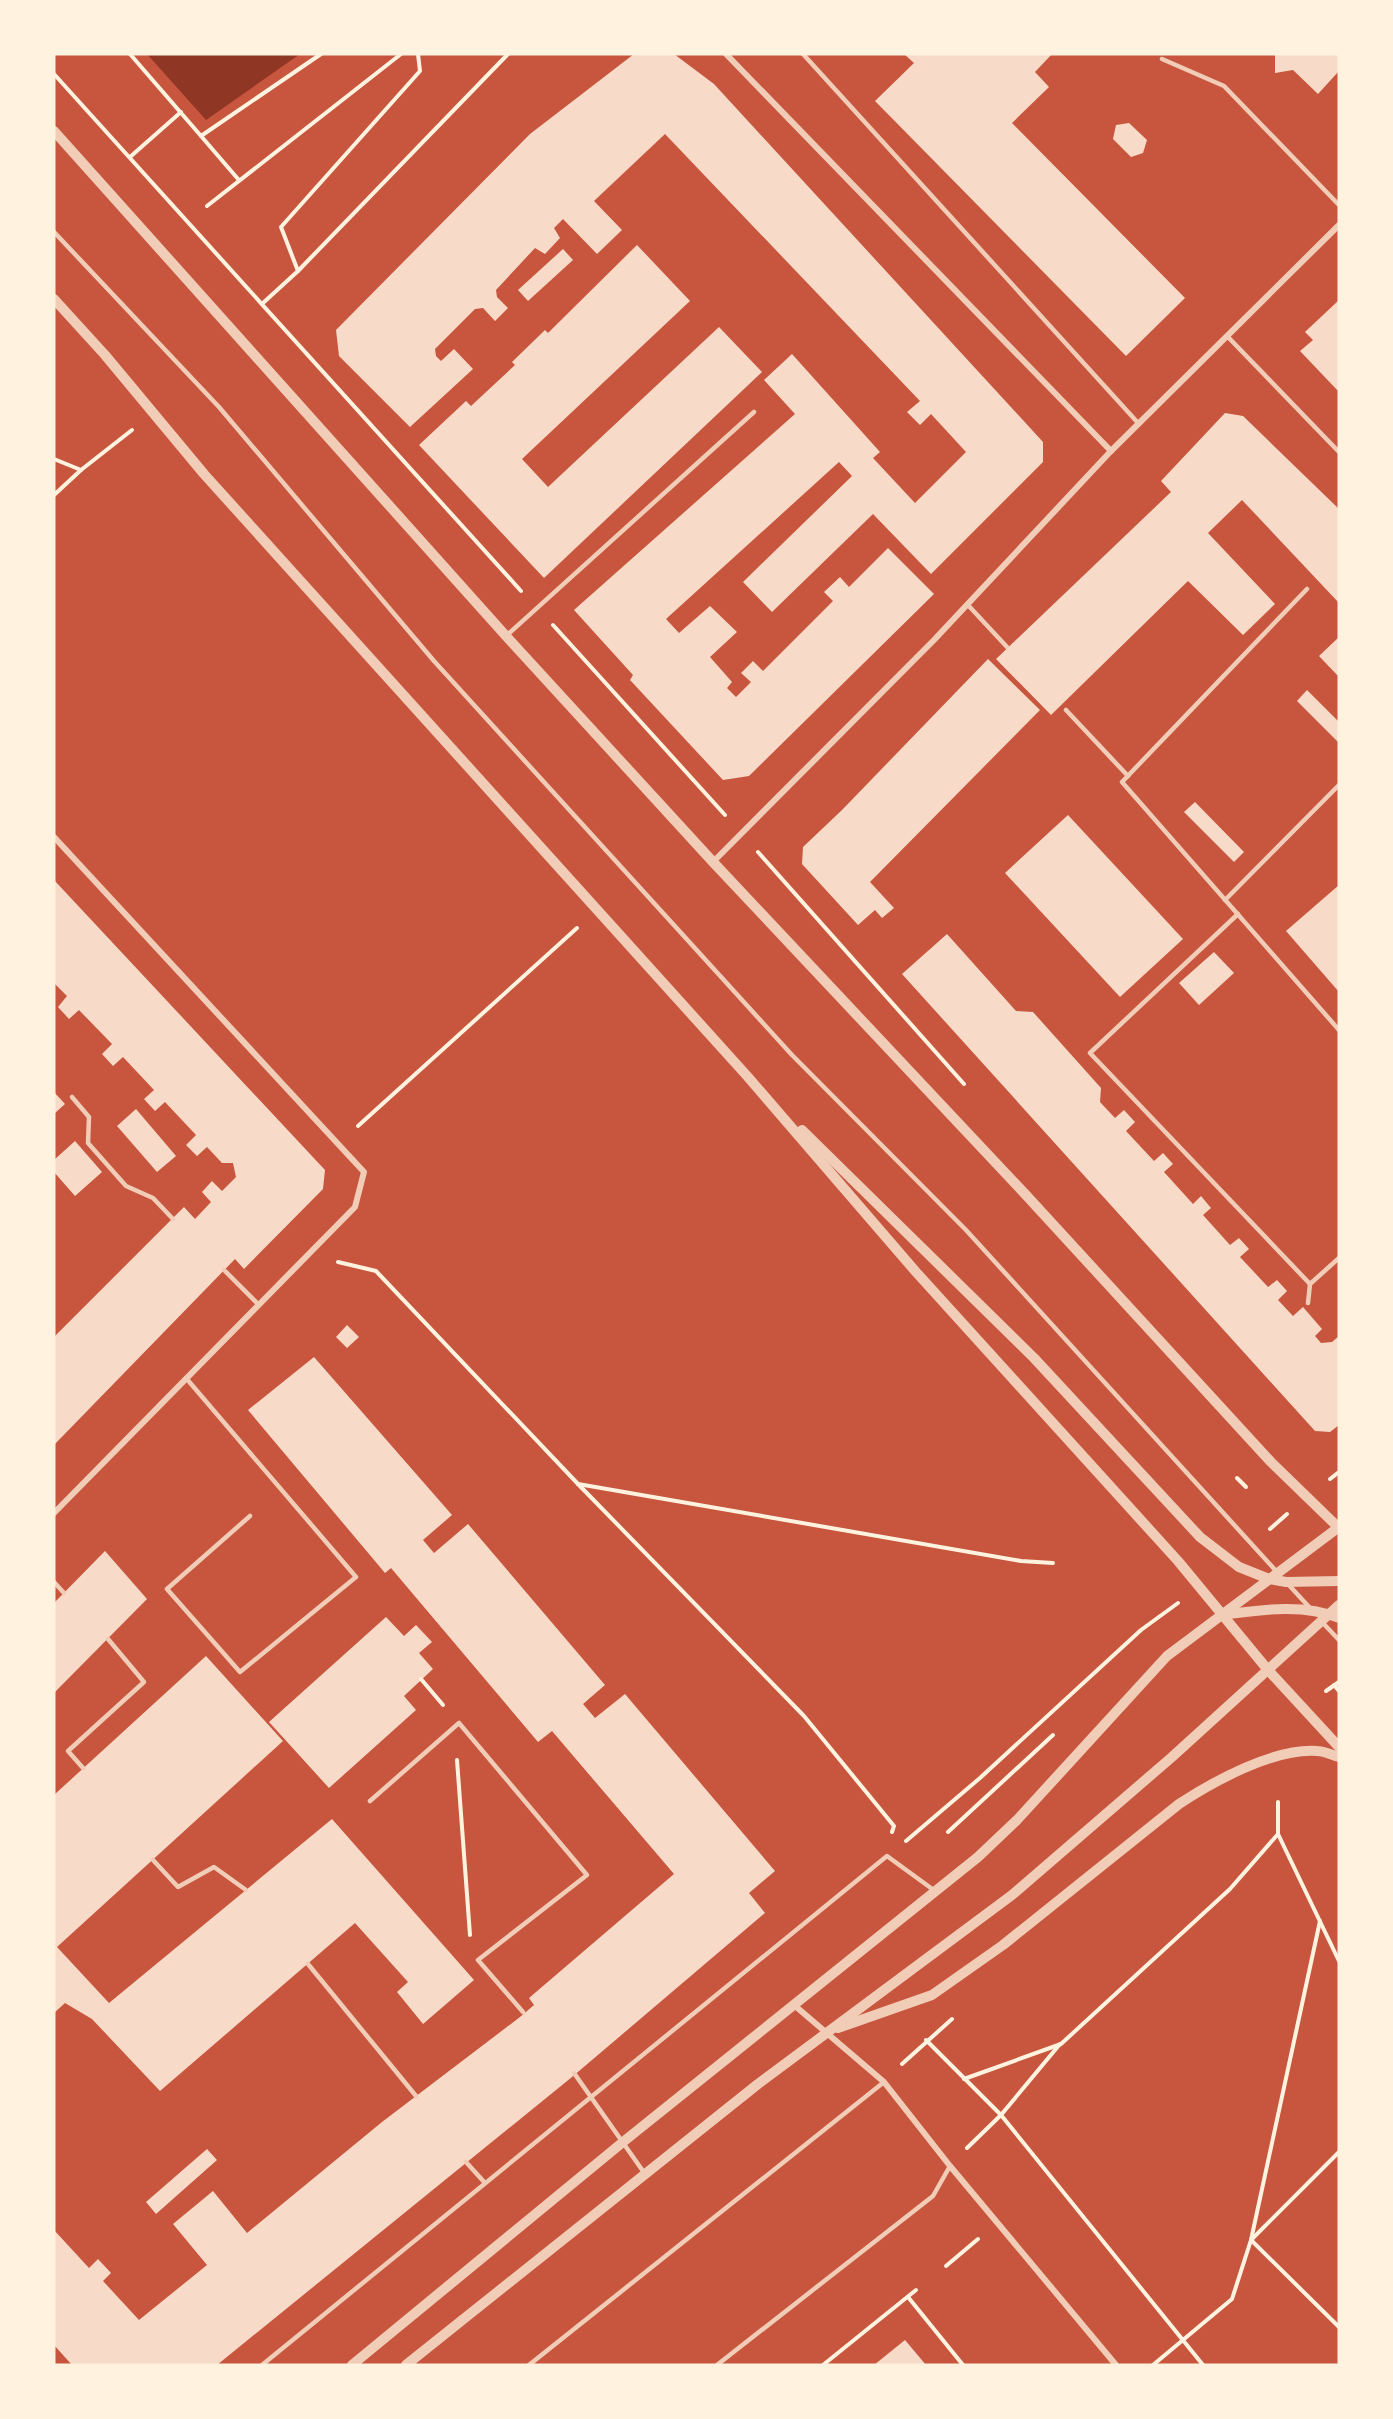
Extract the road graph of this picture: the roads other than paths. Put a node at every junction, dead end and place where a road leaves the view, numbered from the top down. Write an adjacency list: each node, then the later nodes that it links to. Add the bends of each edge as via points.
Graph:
1 (726, 54): 12 (street)
2 (803, 54): 11 (lane)
3 (1162, 59): 5 (lane, via 1224,86)
4 (54, 131): 16 (street)
5 (1339, 205)
6 (1339, 225): 9 (street)
7 (54, 232): 38 (lane, via 219,407 434,661 792,1055 966,1230 1251,1544)
8 (54, 299): 26 (street, via 204,474)
9 (1227, 336): 11 (street); 13 (lane)
10 (754, 412): 16 (lane)
11 (1139, 424): 12 (street)
12 (1111, 451): 15 (street)
13 (1339, 452)
14 (1307, 589): 19 (lane)
15 (967, 604): 17 (lane); 22 (street)
16 (506, 636): 22 (street)
17 (1007, 647)
18 (1066, 710): 19 (lane)
19 (1128, 776): 23 (lane, via 1122,782)
20 (1339, 785): 23 (lane)
21 (54, 837): 33 (street, via 364,1172 355,1207)
22 (713, 862): 37 (street, via 1018,1186 1270,1462)
23 (1225, 900): 24 (lane)
24 (1238, 914): 25 (lane); 31 (lane, via 1090,1053)
25 (1339, 1030)
26 (748, 1077): 38 (street, via 1034,1358 1200,1537 1239,1567); 45 (street)
27 (72, 1097): 28 (lane, via 89,1117 88,1143 126,1186 153,1198)
28 (173, 1219)
29 (1339, 1258): 31 (lane)
30 (224, 1270): 33 (lane)
31 (1310, 1284): 32 (lane)
32 (1308, 1303)
33 (259, 1305): 34 (street)
34 (186, 1378): 35 (street); 36 (lane, via 356,1577 240,1672 167,1589)
35 (54, 1513)
36 (250, 1516)
37 (1339, 1527): 38 (street)
38 (1273, 1576): 41 (street); 45 (street)
39 (1339, 1581): 41 (street)
40 (54, 1582): 42 (lane)
41 (1286, 1582): 44 (lane)
42 (64, 1593)
43 (1339, 1605): 46 (street)
44 (1311, 1610): 45 (street); 46 (street)
45 (1222, 1615): 49 (street); 56 (street, via 1167,1656 1017,1820)
46 (1330, 1618): 48 (lane); 49 (street)
47 (108, 1639): 52 (lane, via 144,1682 68,1751)
48 (1339, 1640)
49 (1268, 1670): 50 (street); 60 (street, via 1012,1895)
50 (1339, 1747)
51 (1339, 1757): 60 (street, via 1318,1751 1289,1752 1201,1789 1004,1945 932,1995)
52 (83, 1768)
53 (370, 1802): 59 (lane, via 459,1724 587,1875 478,1960)
54 (153, 1860): 55 (lane, via 178,1887 214,1868)
55 (246, 1890)
56 (935, 1891): 58 (street); 64 (lane, via 887,1856)
57 (308, 1964): 63 (lane)
58 (794, 2005): 60 (street); 65 (street)
59 (523, 2012)
60 (827, 2032): 62 (street); 68 (street)
61 (574, 2073): 64 (lane)
62 (884, 2082): 67 (street); 73 (lane)
63 (416, 2096)
64 (591, 2097): 65 (lane); 69 (lane)
65 (623, 2142): 68 (lane); 71 (street)
66 (466, 2162): 69 (lane)
67 (950, 2166): 74 (lane, via 933,2196); 75 (street)
68 (646, 2176): 72 (street)
69 (485, 2183): 70 (lane)
70 (262, 2365)
71 (352, 2365)
72 (406, 2365)
73 (529, 2365)
74 (717, 2365)
75 (1116, 2365)

